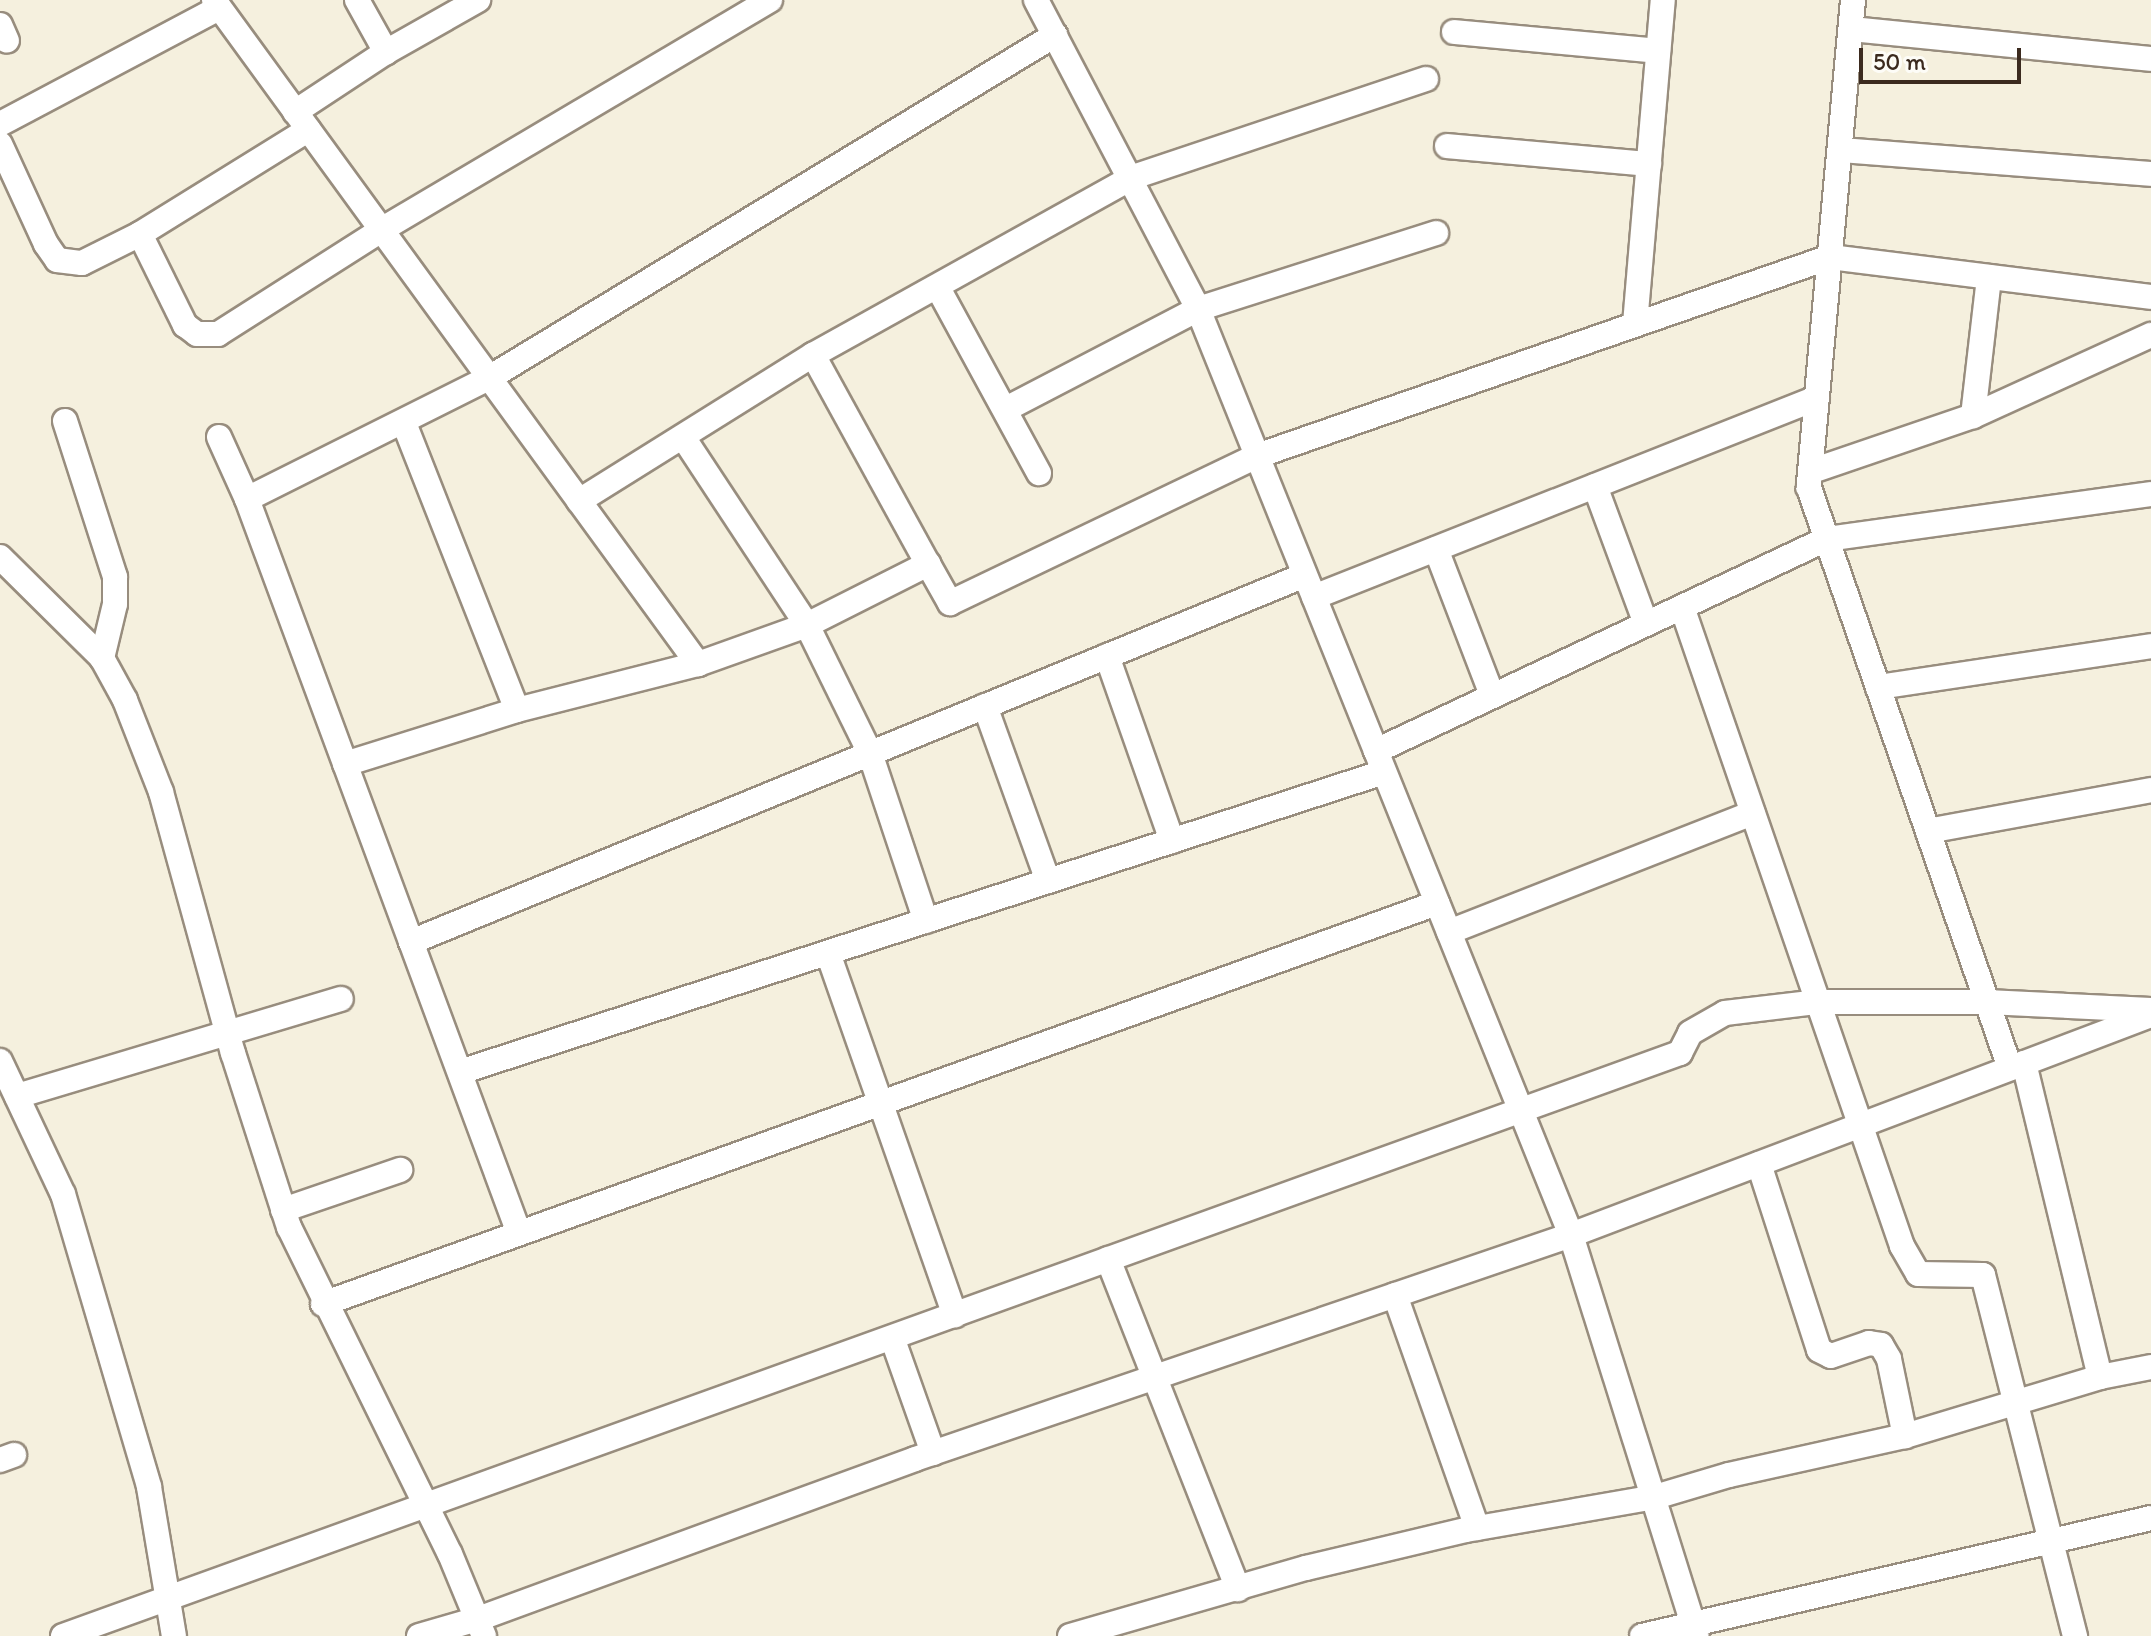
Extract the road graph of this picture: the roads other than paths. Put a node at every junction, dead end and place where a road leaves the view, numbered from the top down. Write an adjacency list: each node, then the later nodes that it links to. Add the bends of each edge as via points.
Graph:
1 (357, 0): 12 (street)
2 (478, 0): 12 (street)
3 (770, 0): 23 (street)
4 (1036, 0): 10 (street)
5 (1663, 0): 11 (street)
6 (1853, 0): 8 (street)
7 (216, 4): 15 (street); 16 (street)
8 (1851, 29): 13 (street); 19 (street)
9 (1454, 32): 11 (street)
10 (1055, 35): 22 (street); 34 (street)
11 (1658, 51): 20 (street)
12 (386, 52): 15 (street)
13 (2151, 59)
14 (1426, 79): 22 (street)
15 (302, 121): 23 (street); 25 (street)
16 (0, 124)
17 (0, 144): 25 (street, via 57,260 82,263)
18 (1447, 146): 20 (street)
19 (1840, 150): 21 (street); 26 (street)
20 (1649, 164): 31 (street)
21 (2151, 174)
22 (1133, 177): 28 (street); 30 (street)
23 (381, 230): 25 (street, via 207,336 185,325); 34 (street)
24 (1436, 233): 30 (street)
25 (140, 234)
26 (1830, 257): 27 (street); 31 (street); 35 (street)
27 (1989, 277): 29 (street); 37 (street)
28 (938, 288): 33 (street); 36 (street)
29 (2151, 297)
30 (1198, 309): 36 (street); 42 (street)
31 (1635, 324): 42 (street)
32 (2151, 335): 37 (street)
33 (813, 355): 41 (street); 52 (street)
34 (489, 378): 39 (street); 48 (street)
35 (1817, 398): 43 (street); 45 (street)
36 (1006, 409): 44 (street)
37 (1973, 416): 43 (street)
38 (65, 421): 59 (street, via 115,577 115,604)
39 (404, 423): 47 (street); 64 (street)
40 (219, 437): 47 (street)
41 (683, 437): 48 (street); 56 (street)
42 (1257, 456): 52 (street, via 950,603); 53 (street)
43 (1812, 471): 49 (street, via 1809,488)
44 (1039, 473)
45 (1595, 486): 50 (street); 55 (street)
46 (2151, 494): 49 (street)
47 (247, 499): 67 (street)
48 (579, 501): 60 (street)
49 (1827, 539): 54 (street); 61 (street)
50 (1436, 549): 53 (street); 62 (street)
51 (0, 557): 59 (street)
52 (928, 564): 56 (street)
53 (1309, 586): 58 (street); 66 (street)
54 (1682, 607): 55 (street); 69 (street)
55 (1646, 624): 62 (street)
56 (807, 625): 60 (street); 65 (street)
57 (2151, 646): 61 (street)
58 (1107, 656): 63 (street); 71 (street)
59 (102, 658): 82 (street, via 161,792)
60 (698, 664): 64 (street)
61 (1878, 687): 70 (street)
62 (1492, 695): 66 (street)
63 (985, 706): 65 (street); 72 (street)
64 (517, 710): 67 (street)
65 (870, 753): 74 (street); 76 (street)
66 (1380, 762): 71 (street); 73 (street)
67 (345, 764): 76 (street)
68 (2151, 790): 70 (street)
69 (1753, 813): 75 (street); 79 (street)
70 (1928, 831): 80 (street)
71 (1172, 841): 72 (street)
72 (1048, 881): 74 (street)
73 (1437, 903): 75 (street); 87 (street)
74 (926, 921): 77 (street)
75 (1449, 932): 88 (street)
76 (411, 942): 85 (street)
77 (828, 953): 85 (street); 87 (street)
78 (341, 999): 82 (street)
79 (1817, 1002): 80 (street); 88 (street, via 1725,1013 1690,1033 1680,1053); 89 (street)
80 (1987, 1002): 81 (street); 84 (street)
81 (2151, 1012): 84 (street)
82 (228, 1034): 86 (street); 92 (street)
83 (0, 1061): 86 (street)
84 (2017, 1066): 89 (street); 102 (street)
85 (460, 1072): 93 (street)
86 (17, 1096): 112 (street, via 63,1194 149,1487)
87 (881, 1103): 93 (street); 98 (street)
88 (1521, 1111): 94 (street); 95 (street)
89 (1859, 1126): 90 (street); 103 (street, via 1902,1246 1918,1274 1983,1275)
90 (1759, 1164): 94 (street); 104 (street, via 1819,1350 1831,1356 1869,1343 1881,1345 1889,1359)
91 (400, 1170): 92 (street)
92 (283, 1210): 97 (street)
93 (519, 1233): 97 (street)
94 (1571, 1235): 96 (street); 106 (street)
95 (1108, 1259): 98 (street); 101 (street)
96 (1395, 1295): 101 (street); 109 (street)
97 (323, 1304): 107 (street)
98 (955, 1315): 99 (street)
99 (893, 1340): 105 (street); 107 (street)
100 (2151, 1367): 102 (street)
101 (1155, 1377): 105 (street); 111 (street)
102 (2100, 1377): 103 (street)
103 (2018, 1402): 104 (street); 110 (street)
104 (1905, 1436): 106 (street)
105 (933, 1453): 113 (street)
106 (1655, 1497): 109 (street); 114 (street)
107 (424, 1506): 112 (street); 113 (street)
108 (2151, 1518): 110 (street)
109 (1477, 1528): 111 (street)
110 (2049, 1540): 114 (street); 120 (street)
111 (1238, 1589): 118 (street)
112 (171, 1597): 115 (street); 116 (street)
113 (481, 1628): 117 (street)
114 (1696, 1628): 119 (street)
115 (63, 1636)
116 (174, 1636)
117 (419, 1636)
118 (1070, 1636)
119 (1642, 1636)
120 (2075, 1636)

